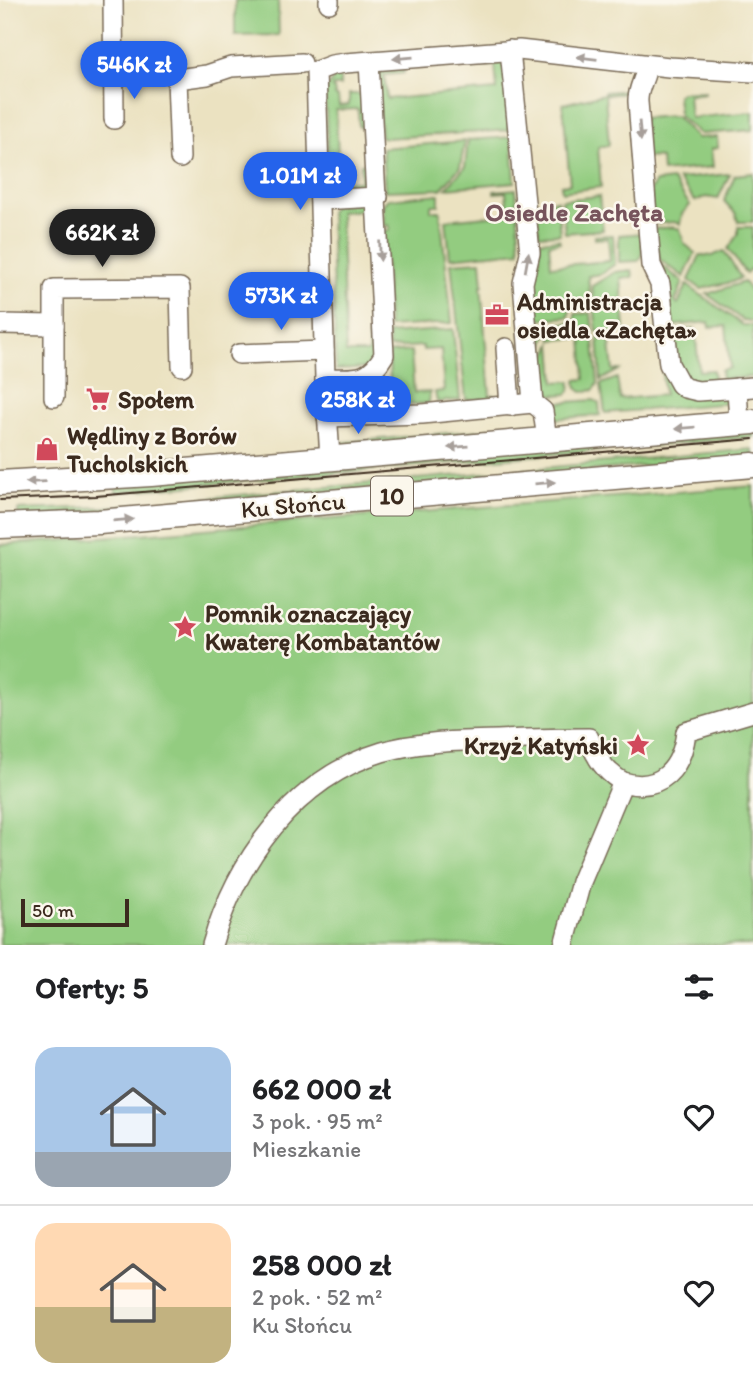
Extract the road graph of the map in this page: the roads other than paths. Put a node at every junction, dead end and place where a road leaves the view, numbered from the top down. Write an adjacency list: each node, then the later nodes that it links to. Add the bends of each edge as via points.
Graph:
1 (113, 0): 7 (street)
2 (510, 50): 3 (street, one-way to 3); 4 (street, one-way to 2); 20 (street, one-way to 2, via 523,283 530,253)
3 (369, 61): 5 (street); 9 (street)
4 (647, 65): 6 (street); 18 (street, one-way to 18, via 638,102 650,257 660,284 669,364 685,388)
5 (309, 67): 8 (street, via 231,67 177,79); 10 (street)
6 (753, 72)
7 (114, 119)
8 (180, 158)
9 (378, 197): 10 (street); 17 (street, one-way to 17, via 384,355 364,377)
10 (320, 200): 14 (street)
11 (0, 324): 12 (street)
12 (54, 325): 16 (street, via 54,289 180,288); 19 (street)
13 (506, 348): 21 (street)
14 (324, 351): 15 (street); 17 (street)
15 (239, 354)
16 (182, 366)
17 (325, 378): 22 (street)
18 (745, 388): 23 (street)
19 (54, 397)
20 (533, 403): 21 (street); 24 (street, via 544,415)
21 (510, 405): 22 (street)
22 (327, 417): 25 (street)
23 (746, 422): 24 (main road, Ku Słońcu / 10, one-way to 24)
24 (547, 440): 25 (main road, Ku Słońcu / 10, one-way to 25)
25 (330, 458): 27 (main road, Ku Słońcu / 10, one-way to 27)
26 (753, 465): 28 (main road, Ku Słońcu / 10, one-way to 26, via 110,521)
27 (0, 483)
28 (0, 526)
29 (753, 712): 30 (street, via 686,732 676,763 661,780 643,786)
30 (623, 782): 31 (street, via 604,767 589,738 450,742 363,758 312,789 274,826 237,881); 32 (street, via 582,882)
31 (212, 945)
32 (564, 945)

